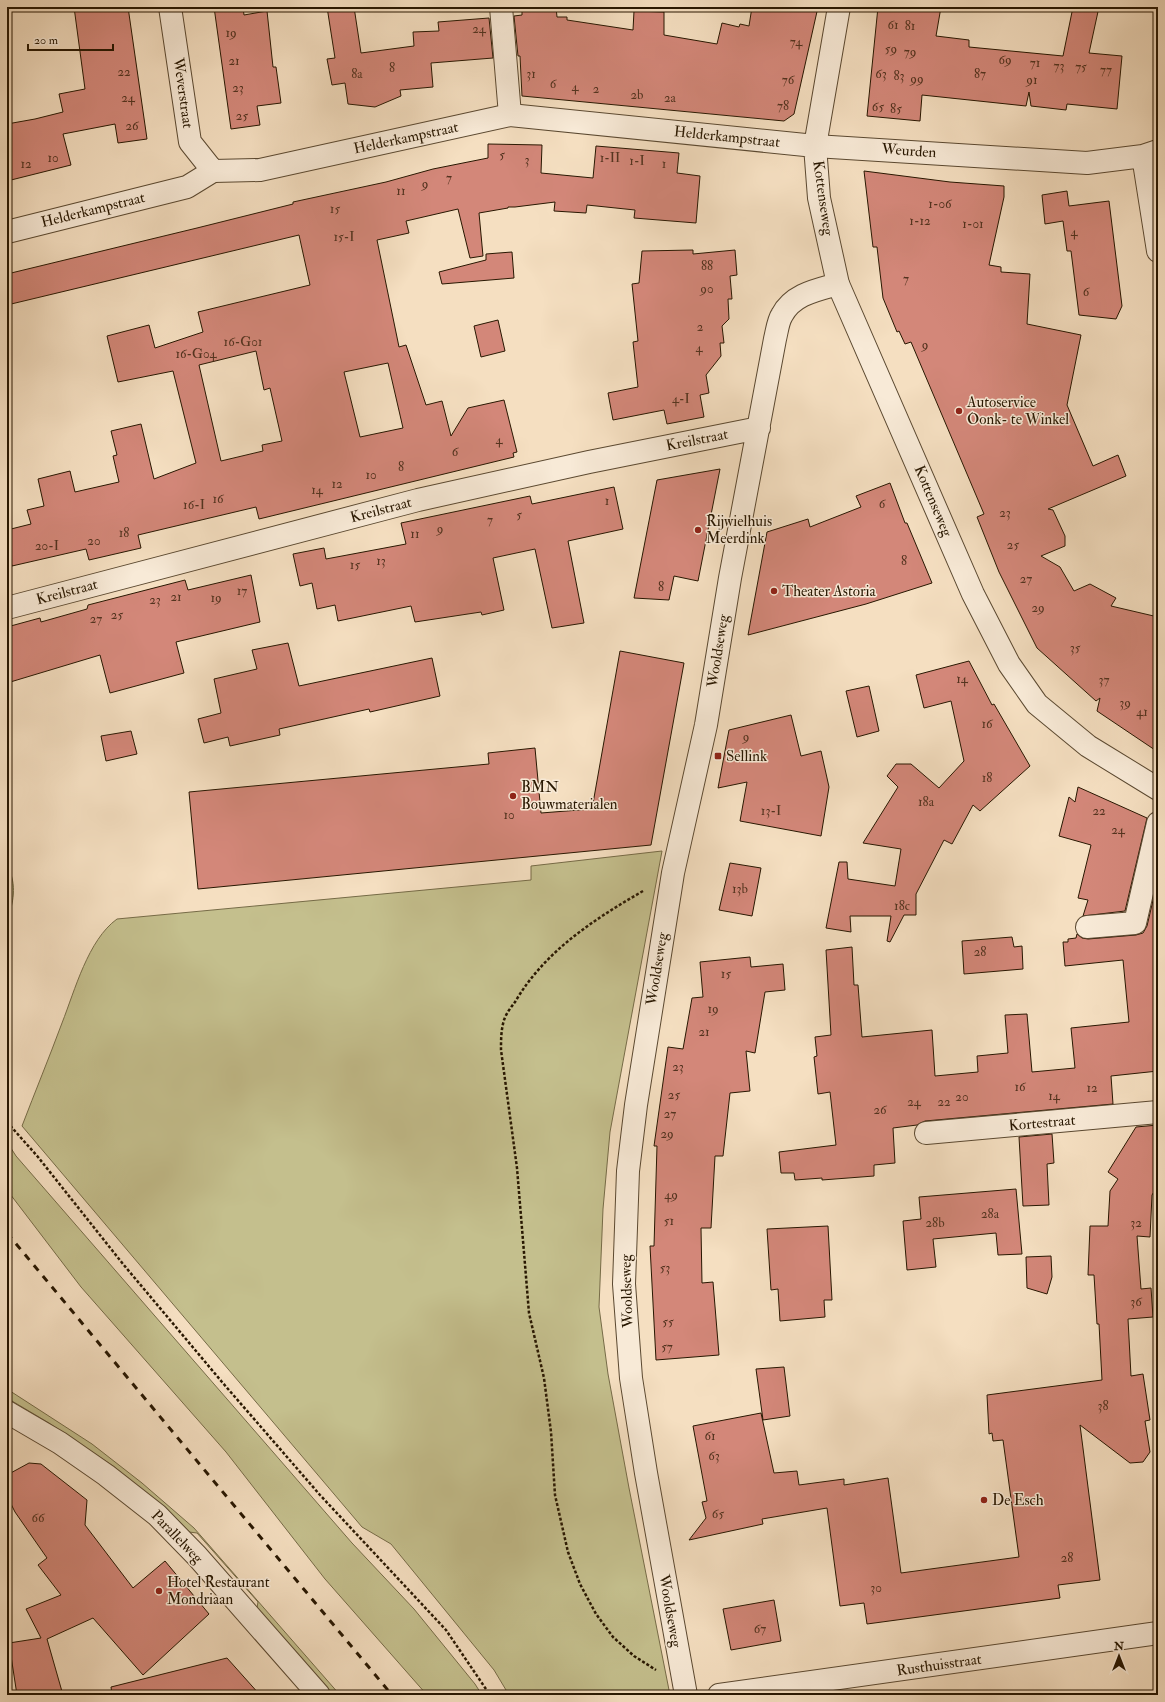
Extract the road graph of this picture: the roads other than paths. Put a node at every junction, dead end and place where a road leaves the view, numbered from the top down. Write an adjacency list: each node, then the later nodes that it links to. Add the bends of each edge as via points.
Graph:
1 (170, 7): 7 (street, Weverstraat, via 190,142)
2 (501, 7): 4 (street)
3 (839, 7): 5 (street)
4 (510, 115): 5 (street, Helderkampstraat); 7 (street, Helderkampstraat, via 260,170)
5 (815, 146): 6 (street, Weurden, via 1087,162); 10 (street, Kottenseweg, via 820,198)
6 (1150, 154): 9 (street)
7 (213, 170): 8 (street, Helderkampstraat, via 187,187)
8 (7, 232)
9 (1158, 251)
10 (838, 284): 11 (street, Wooldseweg, via 802,295 781,315); 13 (street, Kottenseweg, via 973,594 1009,664 1037,704 1088,746)
11 (759, 428): 12 (street, Kreilstraat, via 418,500); 20 (street, Wooldseweg, via 730,578 706,725 673,873 628,1171 624,1284 631,1378)
12 (7, 608)
13 (1158, 789)
14 (1158, 823): 15 (street, via 1135,923)
15 (1087, 928)
16 (1158, 1112): 17 (street, Kortestraat)
17 (926, 1133)
18 (7, 1412): 21 (street, Parallelweg, via 60,1443 157,1515 197,1556)
19 (1158, 1634): 22 (street, Rusthuisstraat)
20 (684, 1686)
21 (319, 1695)
22 (719, 1695)

